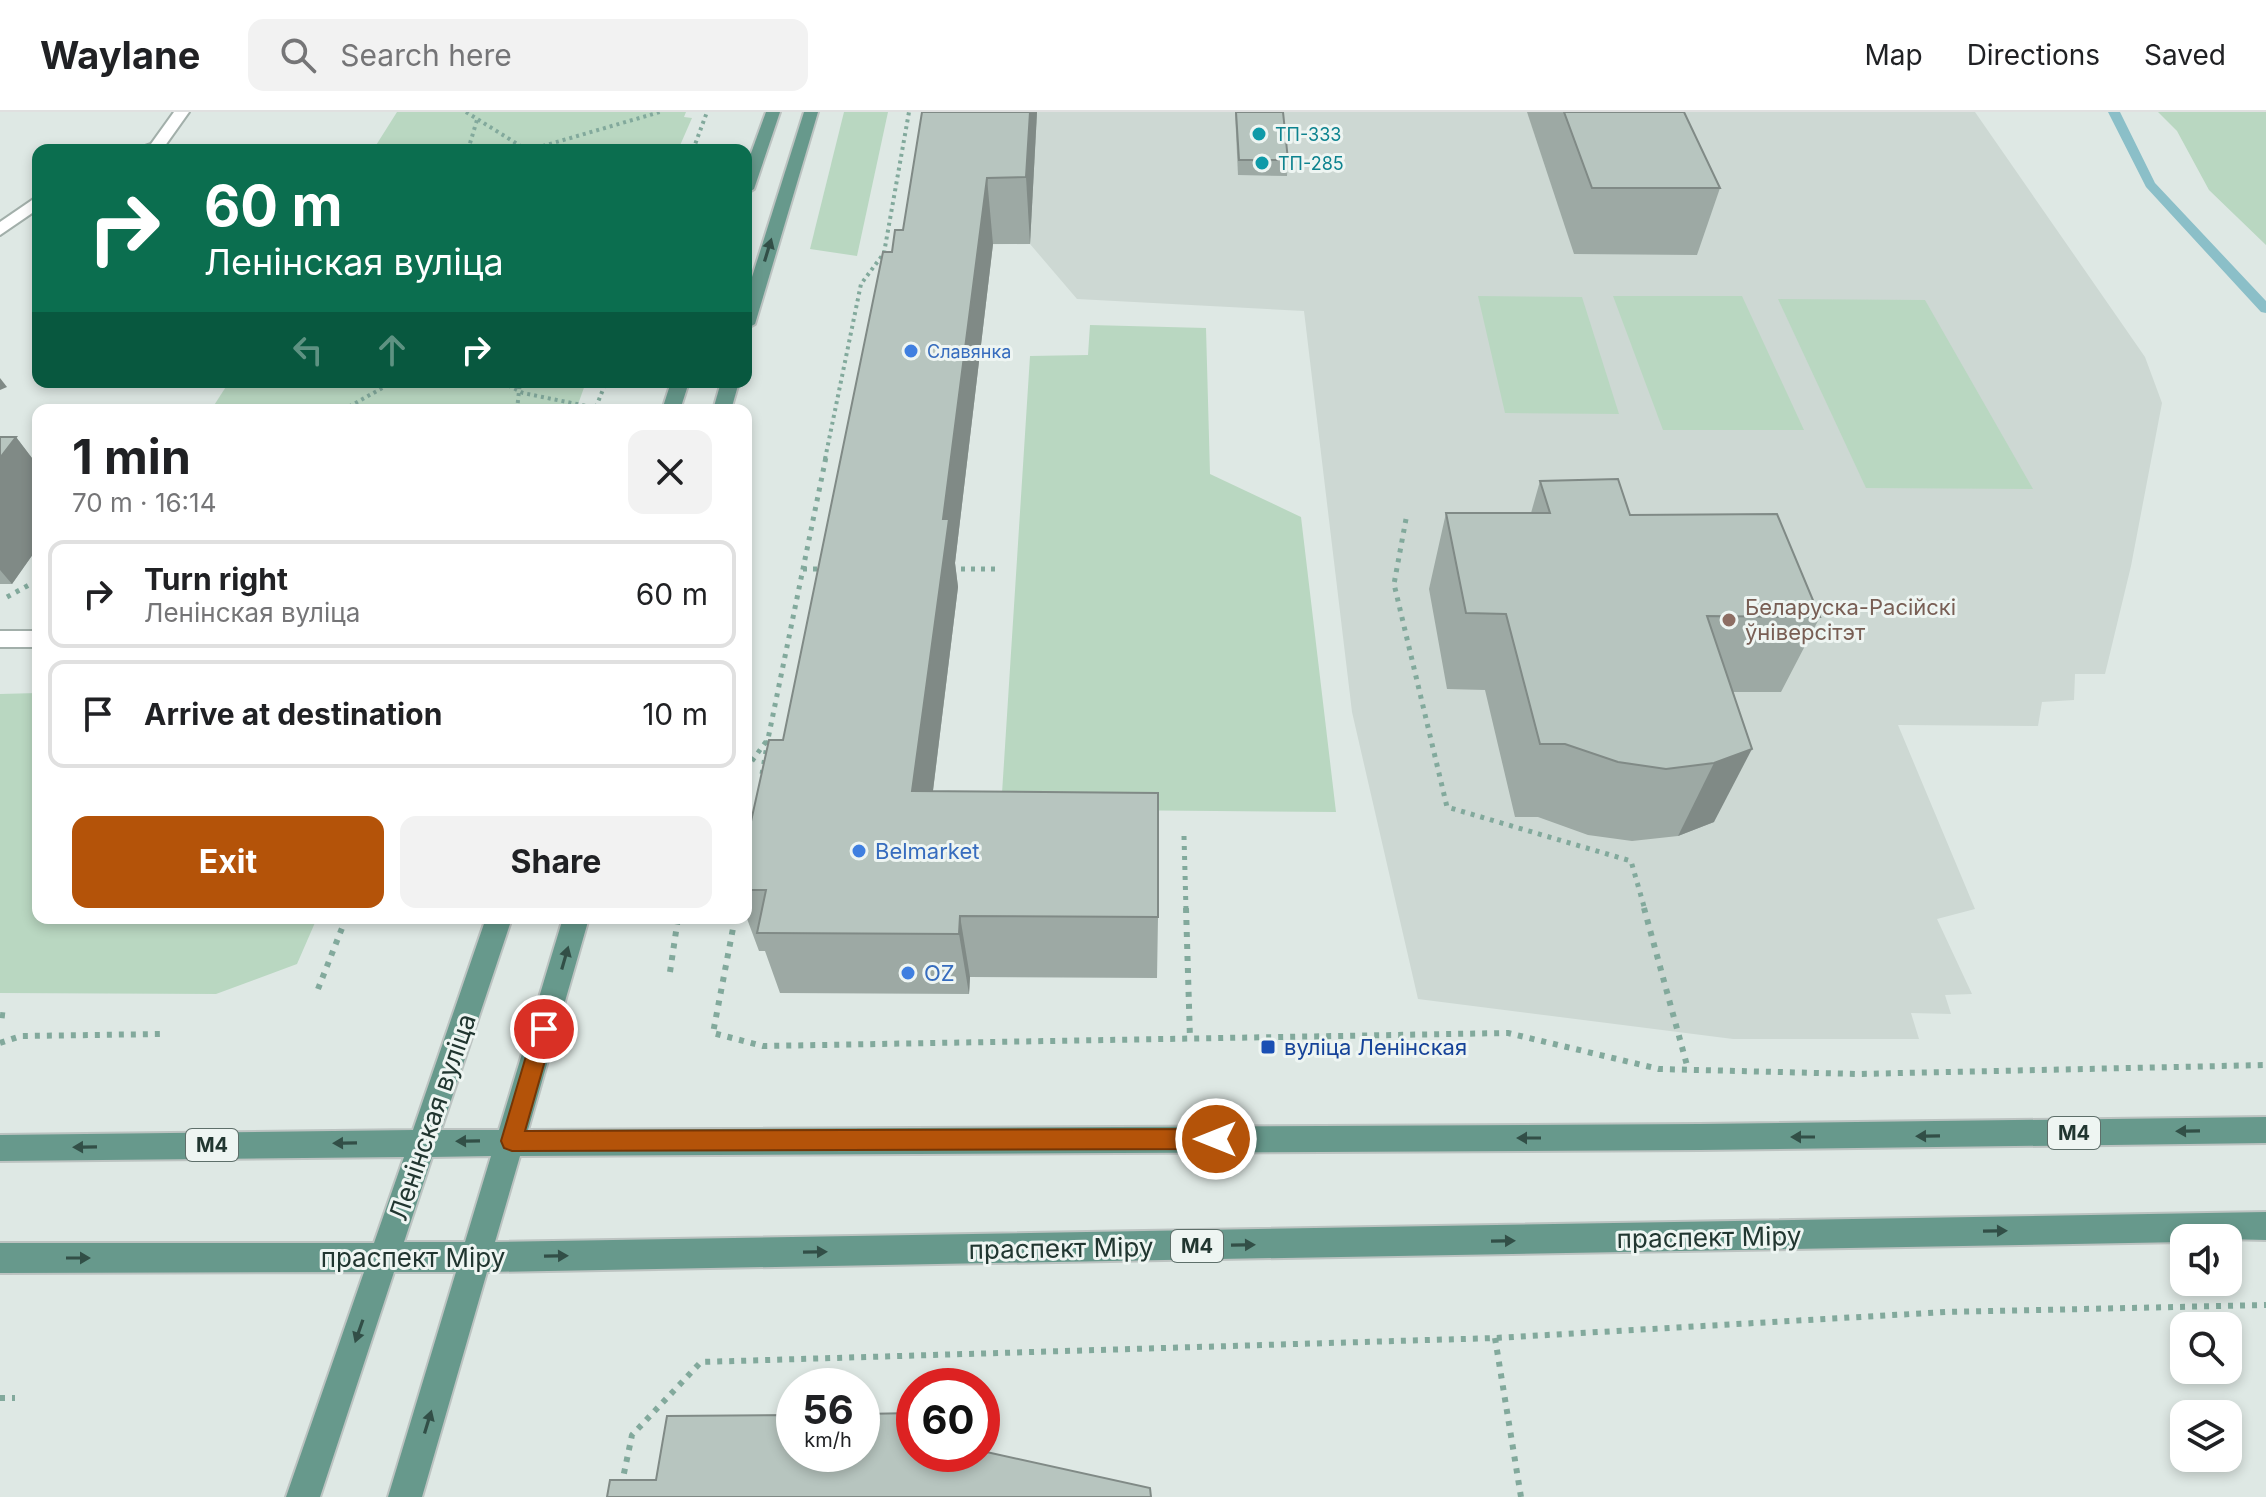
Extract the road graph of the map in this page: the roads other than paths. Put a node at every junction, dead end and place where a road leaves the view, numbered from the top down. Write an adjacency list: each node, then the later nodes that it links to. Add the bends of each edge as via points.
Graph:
1 (182, 112): 4 (lane)
2 (773, 112): 5 (main road)
3 (811, 112): 8 (main road, one-way to 3)
4 (158, 144)
5 (752, 172)
6 (32, 206): 7 (lane)
7 (0, 230)
8 (752, 283)
9 (0, 639): 10 (lane)
10 (32, 639)
11 (497, 924): 15 (main road, Ленінская вуліца)
12 (574, 924): 14 (main road, one-way to 12)
13 (2266, 1130): 14 (main road, М4, one-way to 14, via 1881,1137)
14 (512, 1141): 15 (main road, М4, one-way to 15); 19 (main road)
15 (423, 1142): 16 (main road, М4, one-way to 16); 18 (main road, Ленінская вуліца)
16 (0, 1148)
17 (2266, 1226): 19 (main road, праспект Міру / М4, one-way to 17)
18 (384, 1257): 19 (main road, праспект Міру / М4); 20 (main road, праспект Міру / М4, one-way to 18); 21 (main road, Ленінская вуліца, one-way to 21)
19 (478, 1257): 22 (main road, one-way to 19)
20 (0, 1258)
21 (303, 1497)
22 (405, 1497)

